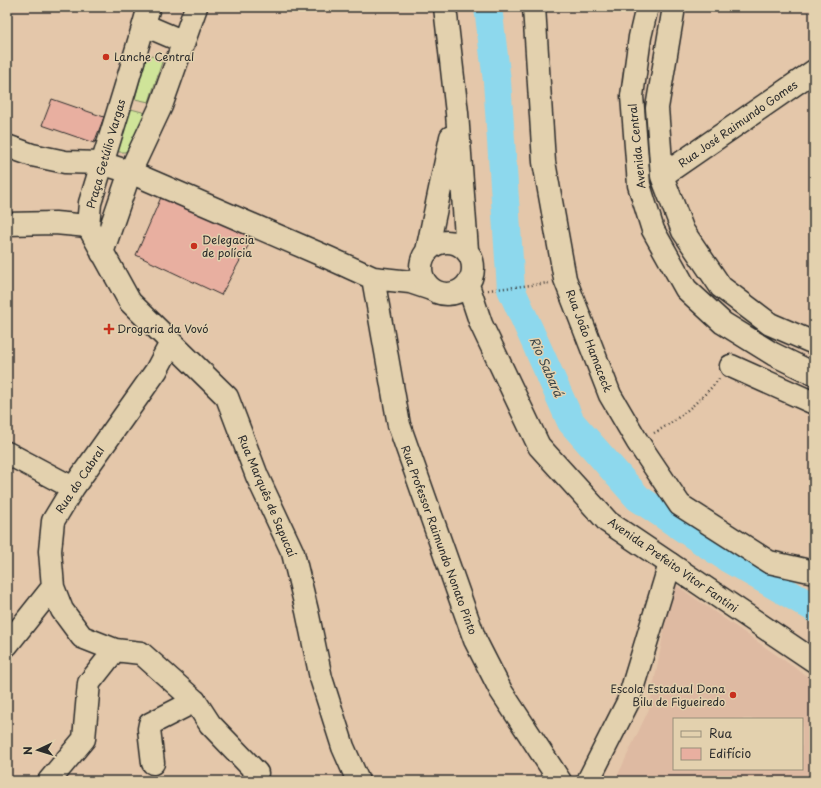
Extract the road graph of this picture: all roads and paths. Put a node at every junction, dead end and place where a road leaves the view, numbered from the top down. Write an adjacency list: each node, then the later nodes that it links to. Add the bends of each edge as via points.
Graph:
1 (196, 7): 7 (street)
2 (445, 7): 9 (street)
3 (534, 7): 28 (street, Rua João Hamaceck, via 544,162 565,279 610,395)
4 (647, 7): 26 (street, Avenida Central, via 632,96 639,185 653,230 686,289 723,323 773,354)
5 (674, 7): 13 (street, via 657,108)
6 (146, 16): 7 (street); 11 (street, Praça Getúlio Vargas)
7 (184, 42): 12 (street, via 161,106)
8 (814, 71): 13 (street, Rua José Raimundo Gomes)
9 (457, 113): 16 (street); 19 (street)
10 (7, 146): 11 (street, via 32,155 65,162)
11 (101, 163): 12 (street); 15 (street, Praça Getúlio Vargas, via 90,203)
12 (130, 172): 17 (street); 20 (street)
13 (662, 176): 24 (street, via 683,231 721,287 770,324)
14 (7, 224): 15 (street, via 55,222)
15 (88, 226): 17 (street)
16 (467, 250): 19 (street, via 452,242 434,245); 22 (street, via 474,266 473,276)
17 (102, 253): 23 (street, Rua Marquês de Sapucaí, via 130,302)
18 (481, 266): 22 (path)
19 (420, 268): 20 (street); 22 (street, via 426,283)
20 (373, 278): 42 (street, Rua Professor Raimundo Nonato Pinto, via 399,426 475,640 501,691)
21 (548, 283): 22 (path)
22 (463, 287): 31 (street, Avenida Prefeito Vitor Fantini, via 539,446 608,522)
23 (171, 343): 30 (street, Rua do Cabral, via 156,371); 41 (street, Rua Marquês de Sapucaí, via 226,397 256,476 293,553 322,678)
24 (814, 343)
25 (730, 366): 27 (street); 28 (path, via 713,387 691,407 666,426)
26 (814, 374)
27 (814, 403)
28 (637, 441): 32 (street, Rua João Hamaceck, via 680,506 769,562)
29 (7, 453): 30 (street)
30 (73, 488): 33 (street, Rua do Cabral, via 53,521 50,551)
31 (670, 564): 36 (street, Avenida Prefeito Vitor Fantini); 43 (street, via 628,702)
32 (814, 572)
33 (53, 587): 34 (street); 35 (street, Rua do Cabral, via 62,610 82,637)
34 (7, 645)
35 (115, 650): 37 (street, Rua do Cabral, via 141,653); 40 (street, via 89,683 84,739)
36 (814, 661)
37 (195, 701): 38 (street, via 150,724); 39 (street, Rua do Cabral, via 210,724)
38 (153, 763)
39 (257, 773)
40 (49, 781)
41 (358, 781)
42 (560, 781)
43 (588, 781)

